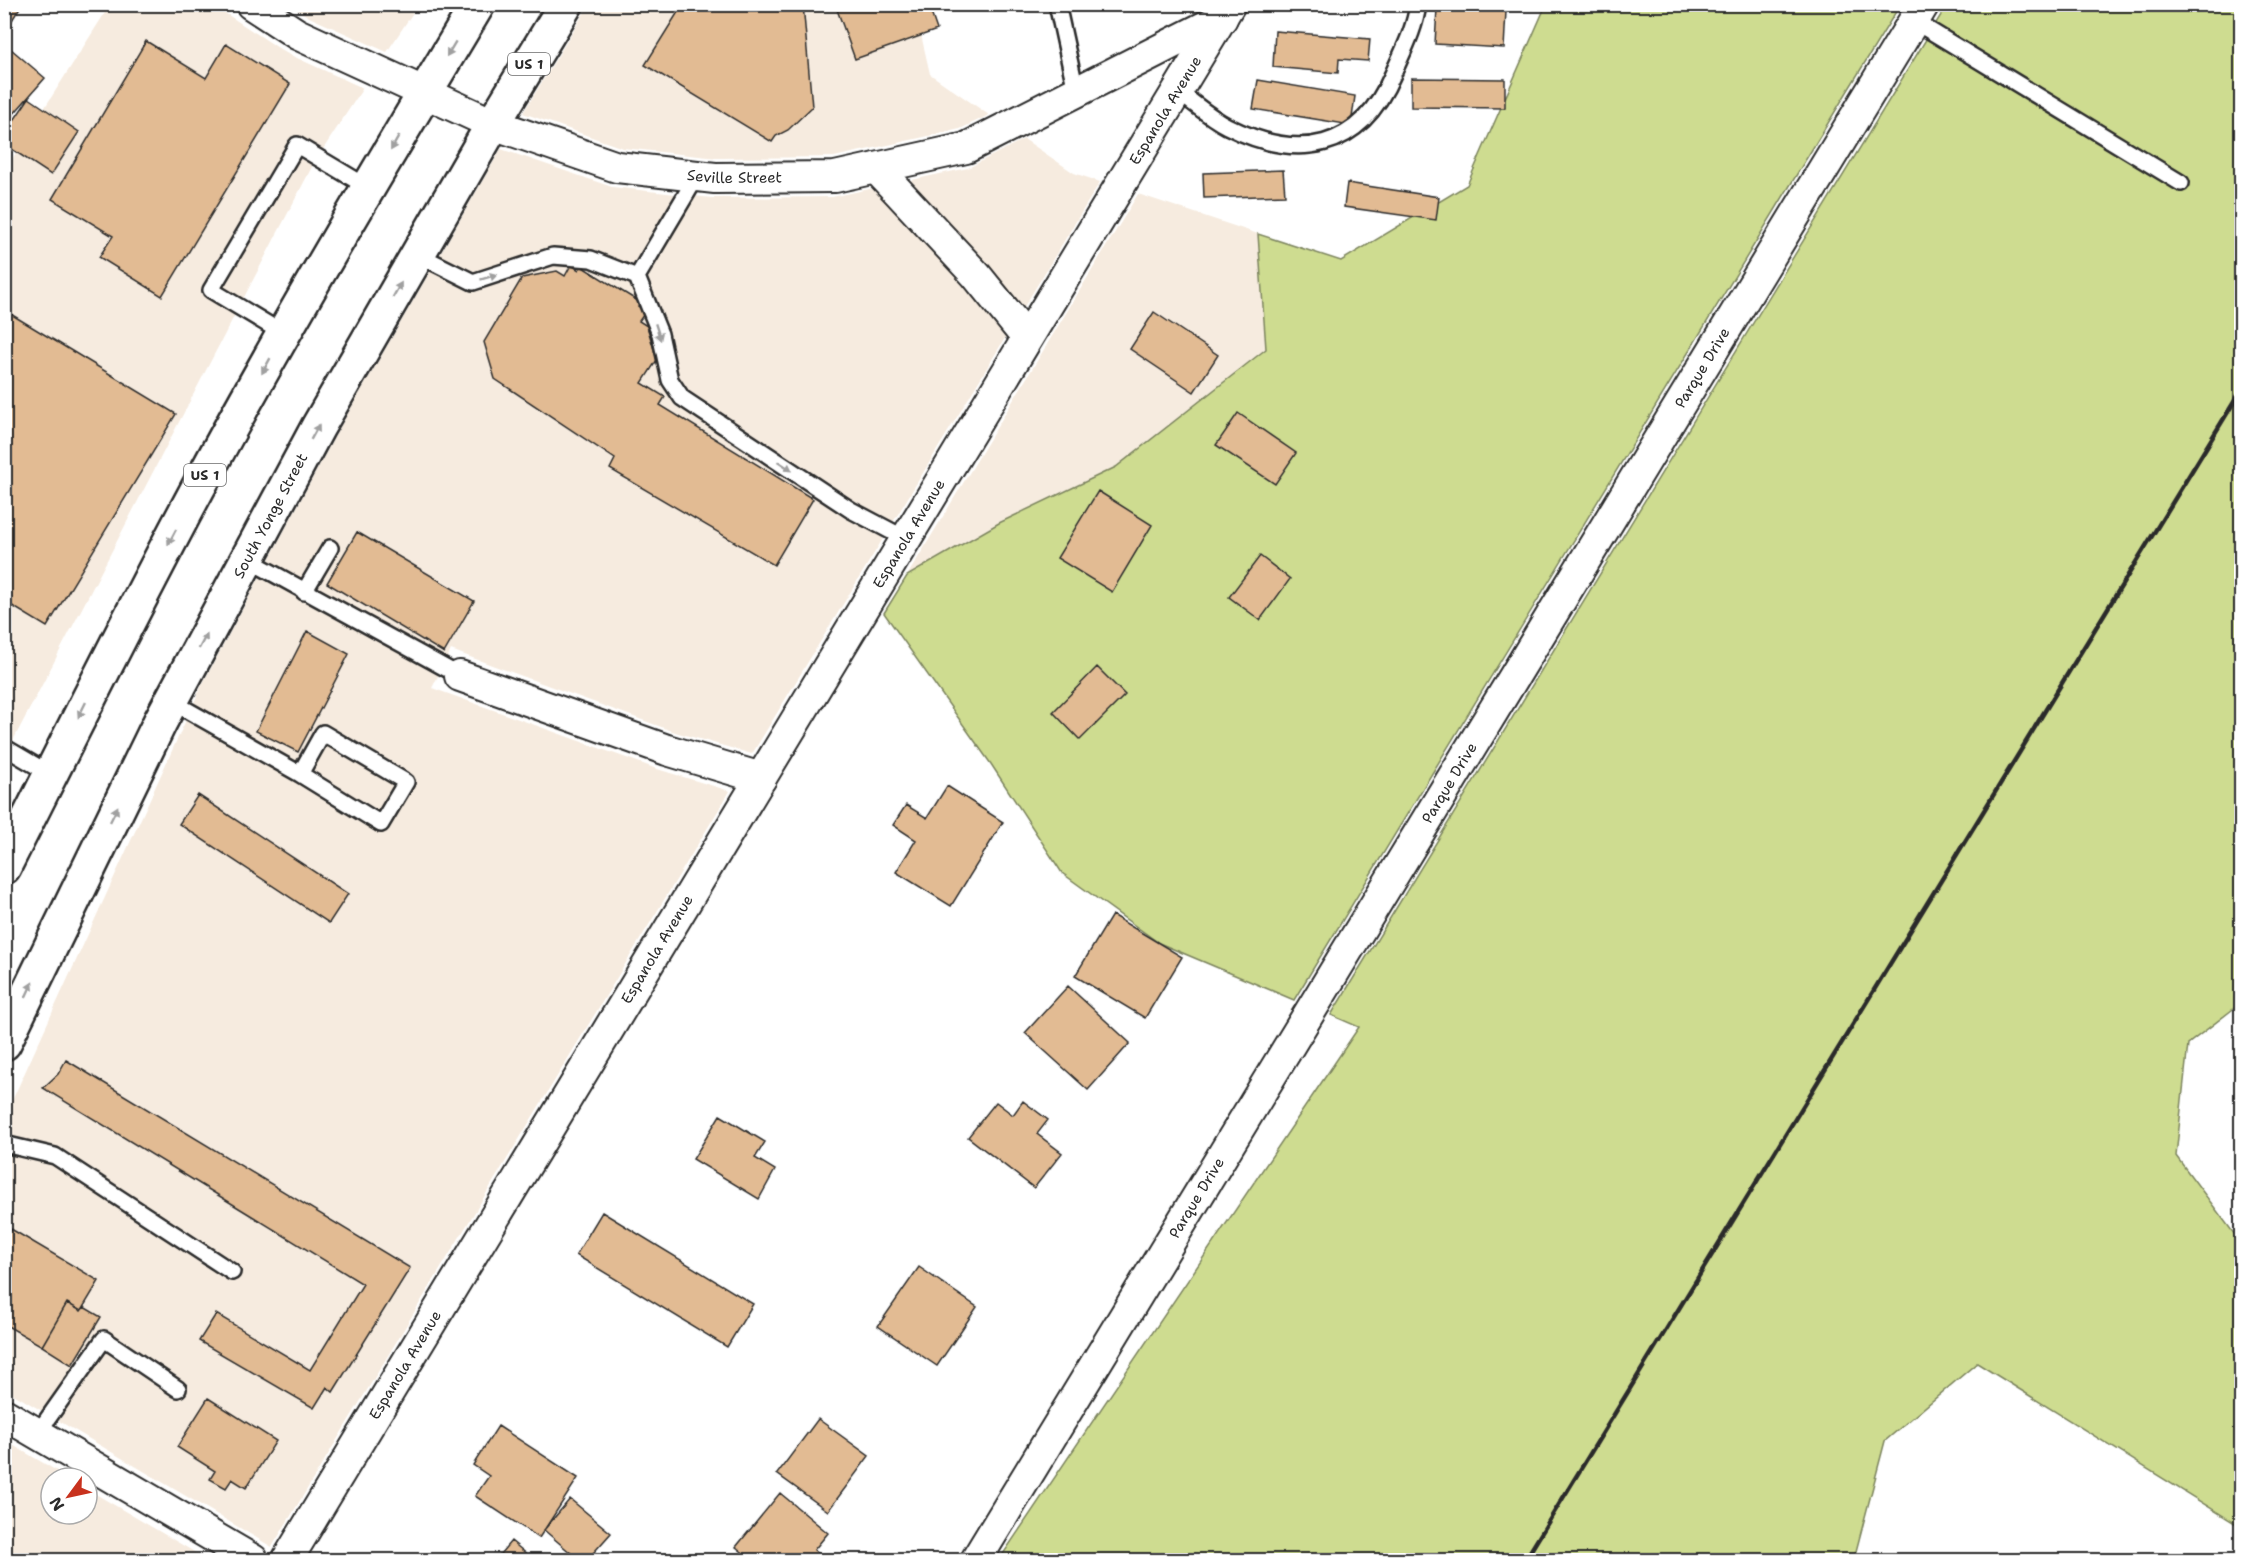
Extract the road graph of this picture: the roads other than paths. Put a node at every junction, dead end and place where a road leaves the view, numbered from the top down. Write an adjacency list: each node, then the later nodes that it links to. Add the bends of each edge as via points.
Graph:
1 (251, 4): 10 (street, Seville Street, via 297,34)
2 (478, 4): 10 (main road, US 1, one-way to 10)
3 (566, 4): 11 (main road, South Yonge Street / US 1)
4 (1057, 4): 8 (lane)
5 (1418, 4): 9 (lane, via 1416,21 1386,90 1360,124 1331,142 1303,147 1272,144 1226,125)
6 (1226, 11): 8 (street, Seville Street); 9 (street, Espanola Avenue)
7 (1919, 13): 14 (lane); 39 (street, Parque Drive)
8 (1076, 91): 12 (street, Seville Street, via 966,148)
9 (1178, 91): 19 (street, Espanola Avenue)
10 (425, 93): 11 (street, Seville Street); 15 (main road, US 1, one-way to 15)
11 (493, 124): 13 (street, Seville Street, via 617,167); 16 (main road, South Yonge Street / US 1)
12 (876, 168): 13 (street, Seville Street, via 835,177); 19 (street, via 976,275)
13 (697, 176): 17 (lane)
14 (2181, 183)
15 (369, 188): 18 (main road, US 1); 18 (lane, via 297,145 211,290)
16 (417, 254): 17 (lane, one-way to 17, via 473,282 553,256 591,259); 22 (main road, South Yonge Street / US 1, one-way to 16)
17 (637, 277): 20 (lane, one-way to 20, via 660,334 670,380 682,398 851,510)
18 (284, 334): 27 (main road, US 1, one-way to 27, via 199,486)
19 (1028, 339): 20 (street, Espanola Avenue)
20 (906, 539): 29 (street, Espanola Avenue)
21 (330, 548): 23 (lane)
22 (247, 559): 23 (lane); 25 (main road, South Yonge Street / US 1, one-way to 22)
23 (304, 592): 24 (lane)
24 (460, 676): 29 (street, via 667,750)
25 (171, 701): 28 (lane); 31 (main road, South Yonge Street / US 1, one-way to 25)
26 (4, 747): 27 (lane)
27 (50, 774): 30 (main road, US 1)
28 (300, 774): 28 (lane, via 381,824 406,782 323,734)
29 (761, 778): 38 (street, Espanola Avenue)
30 (4, 867)
31 (4, 1043)
32 (4, 1144): 33 (lane, via 55,1156)
33 (232, 1272)
34 (178, 1389): 36 (lane, via 104,1339)
35 (4, 1414): 36 (street)
36 (37, 1434): 37 (street)
37 (253, 1560)
38 (287, 1560)
39 (976, 1560)

